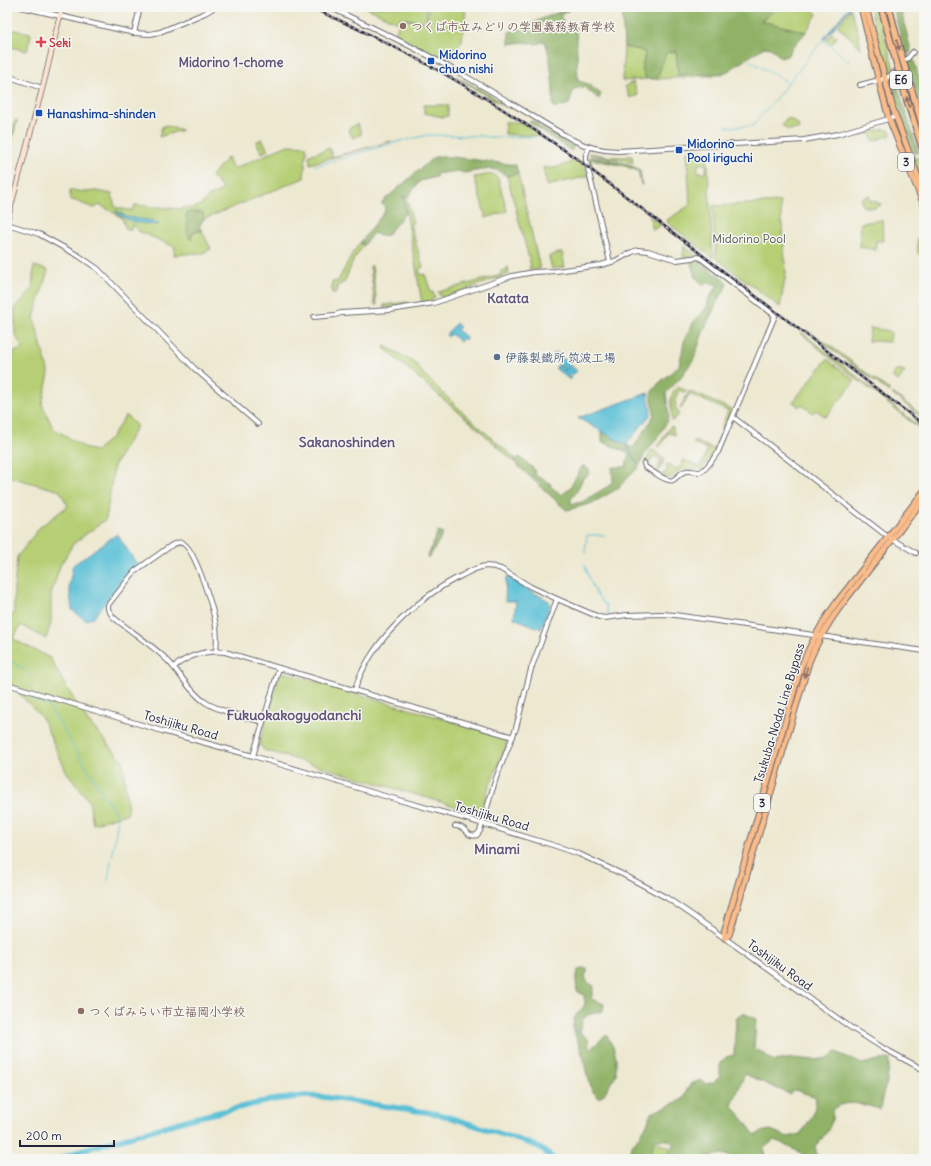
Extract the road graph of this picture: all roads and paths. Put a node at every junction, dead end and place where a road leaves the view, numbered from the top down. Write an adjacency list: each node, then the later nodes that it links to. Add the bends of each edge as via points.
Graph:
1 (21, 7): 10 (street)
2 (62, 7): 10 (main road)
3 (140, 7): 11 (street)
4 (215, 7): 11 (street, via 160,32)
5 (329, 7): 22 (street, via 419,51)
6 (861, 7): 16 (main road, 3)
7 (866, 7): 16 (main road, 3)
8 (881, 7): 23 (highway, E6, one-way to 8)
9 (889, 7): 21 (highway, E6, one-way to 21)
10 (60, 16): 11 (street); 18 (main road)
11 (134, 33)
12 (913, 52): 13 (street)
13 (907, 59)
14 (893, 73): 16 (street)
15 (7, 76): 18 (street)
16 (881, 80): 17 (street); 19 (main road, 3); 20 (main road, 3)
17 (860, 85)
18 (42, 88): 26 (main road)
19 (895, 117): 20 (street); 24 (main road, 3)
20 (889, 119): 22 (street, via 838,134 799,141 618,151); 25 (main road, 3)
21 (924, 131)
22 (589, 147): 28 (street, via 586,160)
23 (924, 153)
24 (924, 193)
25 (924, 205)
26 (7, 220)
27 (7, 224): 31 (street, via 39,234 98,269 195,369)
28 (610, 262): 29 (street, via 520,274 434,304 391,310 340,312 336,315); 30 (street, via 638,250 677,260 699,257 775,316)
29 (314, 317)
30 (733, 417): 32 (street, via 718,452 702,472 684,471 675,479 666,480); 35 (street)
31 (258, 424)
32 (644, 464)
33 (924, 491): 35 (main road, Tsukuba-Noda Line Bypass / 3)
34 (924, 499): 35 (main road, Tsukuba-Noda Line Bypass / 3)
35 (891, 538): 36 (street); 38 (main road, Tsukuba-Noda Line Bypass / 3, via 825,617)
36 (916, 553)
37 (557, 599): 38 (street, via 602,618 662,614); 44 (street, via 496,567 486,566 471,570 428,595 391,630 364,667); 46 (street, via 531,669)
38 (818, 635): 40 (street); 50 (main road, Tsukuba-Noda Line Bypass / 3, via 801,667 724,932)
39 (216, 651): 41 (street, via 190,657); 41 (street, via 217,635 203,580 185,545 176,543 135,571 108,607 113,617 152,646); 42 (street)
40 (924, 651)
41 (174, 667): 45 (street, via 196,695 206,703)
42 (279, 668): 44 (street); 45 (street)
43 (7, 684): 47 (street, Toshijiku Road)
44 (354, 690): 46 (street)
45 (263, 722): 47 (street)
46 (513, 737): 48 (street, via 494,784)
47 (253, 756): 48 (street, Toshijiku Road)
48 (482, 824): 49 (street, via 475,836 463,827); 50 (street, Toshijiku Road, via 559,847 600,863 667,898)
49 (455, 826)
50 (725, 938): 51 (street, Toshijiku Road, via 850,1027)
51 (924, 1070)

